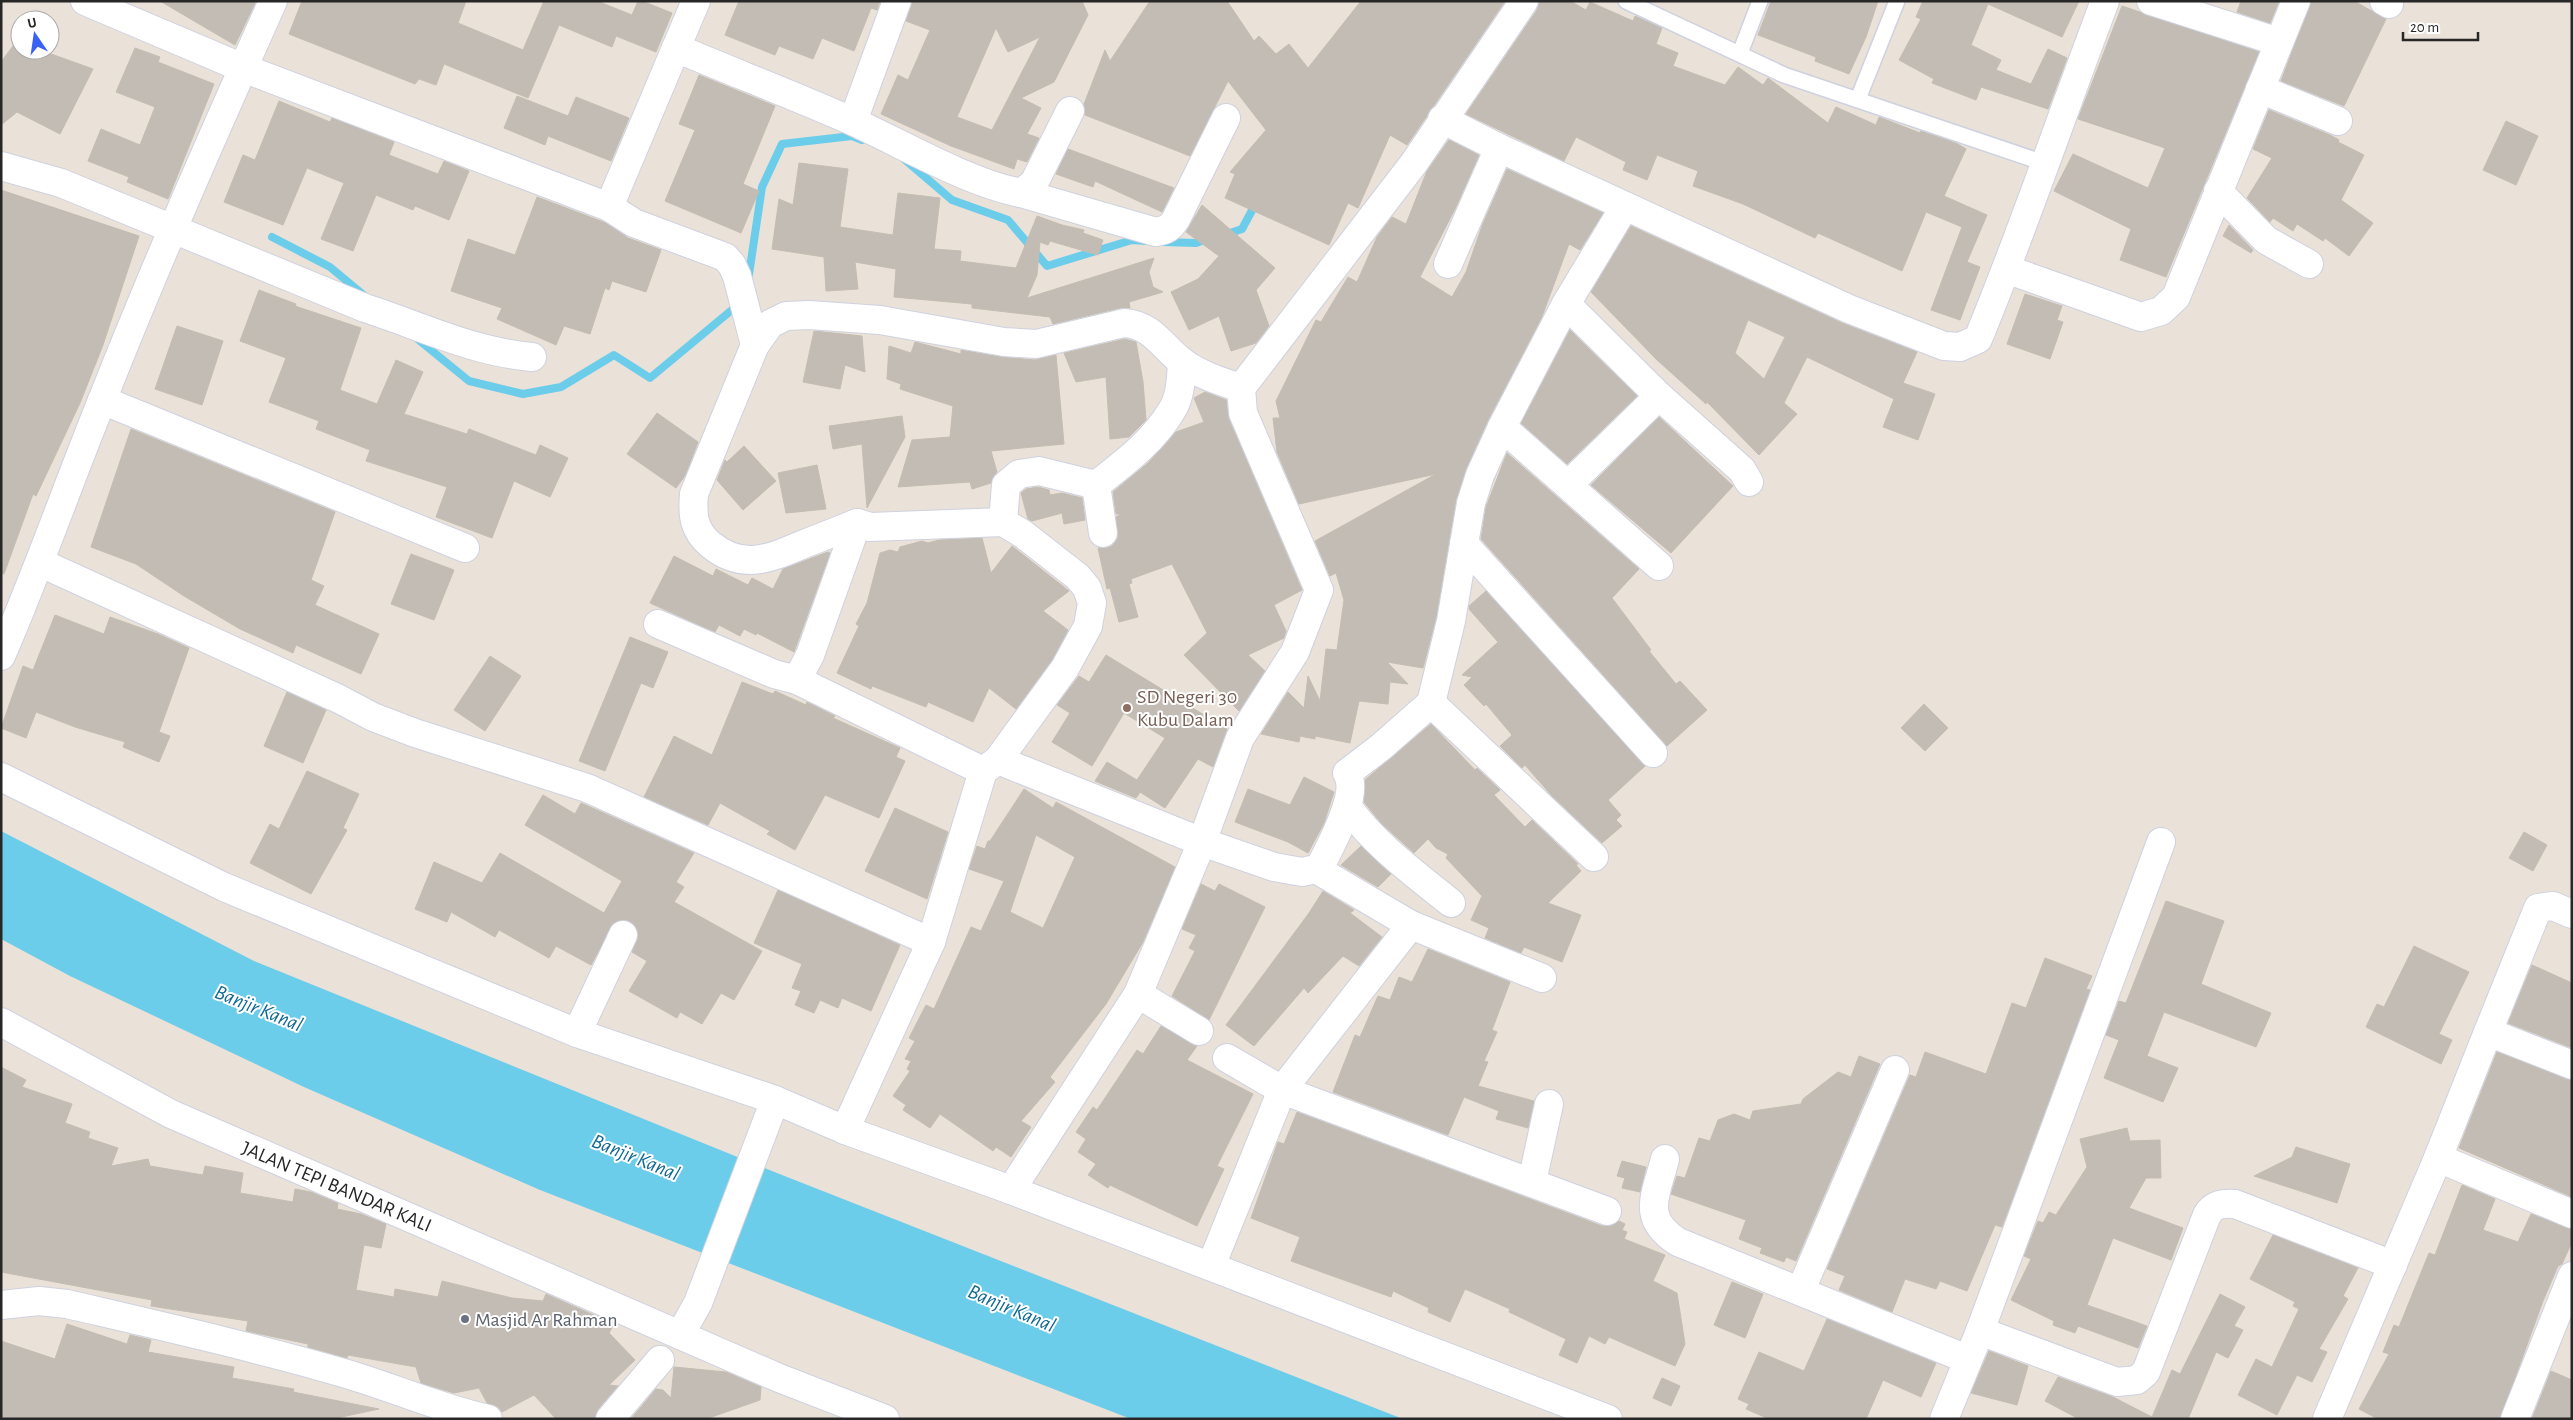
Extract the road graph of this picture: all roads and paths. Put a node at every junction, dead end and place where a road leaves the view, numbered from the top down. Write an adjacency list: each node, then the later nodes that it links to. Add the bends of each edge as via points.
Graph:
1 (85, 1): 15 (street)
2 (273, 1): 15 (street)
3 (696, 1): 13 (street)
4 (897, 1): 22 (street)
5 (1524, 1): 20 (street)
6 (1626, 1): 14 (lane)
7 (1760, 1): 14 (lane)
8 (1897, 1): 17 (lane)
9 (2105, 1): 24 (street)
10 (2151, 1): 12 (street)
11 (2296, 1): 12 (street)
12 (2278, 42): 16 (street)
13 (676, 48): 22 (street); 28 (street)
14 (1740, 53): 17 (lane, via 1784,75)
15 (243, 68): 28 (street); 30 (street)
16 (2260, 89): 21 (street); 26 (street)
17 (1858, 99): 24 (lane)
18 (1070, 111): 27 (street, via 1034,183)
19 (1226, 118): 27 (street, via 1176,219 1165,231 1156,232)
20 (1442, 119): 23 (street); 38 (street, via 1414,164)
21 (2338, 121)
22 (853, 122): 27 (street, via 970,176)
23 (1499, 148): 29 (street); 31 (street)
24 (2044, 163): 33 (street)
25 (1, 166): 30 (street, via 61,183)
26 (2218, 191): 32 (street, via 2266,240); 33 (street, via 2176,297 2161,311 2141,317)
27 (1021, 193)
28 (609, 206): 35 (street, via 634,222 725,257 737,276)
29 (1625, 206): 33 (street, via 1849,310 1944,346 1960,347 1978,339); 34 (street)
30 (172, 229): 36 (street, via 462,344 505,355); 40 (street)
31 (1448, 264)
32 (2309, 264)
33 (2006, 269)
34 (1566, 304): 39 (street); 41 (street)
35 (753, 335): 37 (street, via 786,316 808,315 880,320 1004,342 1036,344 1124,323 1149,329); 46 (street, via 694,494 692,513 700,536 721,553 746,561 768,559)
36 (532, 357)
37 (1182, 362): 38 (street); 43 (street, via 1180,388 1173,410 1129,458)
38 (1241, 388): 60 (street, via 1243,413 1319,590 1295,652 1240,738)
39 (1659, 396): 42 (street, via 1742,470); 44 (street)
40 (102, 400): 49 (street); 50 (street)
41 (1502, 427): 44 (street); 48 (street, via 1480,475)
42 (1749, 482)
43 (1096, 485): 45 (street, via 1039,471 1019,474 1006,485); 47 (street)
44 (1568, 485): 51 (street)
45 (1003, 522): 46 (street, via 870,527); 57 (street, via 1078,577 1087,588 1092,603 1088,626 1065,668)
46 (857, 523): 54 (street, via 810,655)
47 (1103, 533)
48 (1464, 544): 55 (street, via 1451,621); 56 (street)
49 (465, 548)
50 (41, 563): 53 (street); 68 (street, via 373,717 416,734 587,788)
51 (1659, 566)
52 (658, 624): 54 (street, via 774,674)
53 (1, 656)
54 (797, 680): 57 (street)
55 (1431, 703): 59 (street, via 1381,748 1347,773 1350,780); 62 (street)
56 (1653, 753)
57 (991, 766): 60 (street); 68 (street)
58 (1, 777): 74 (street, via 224,887)
59 (1348, 806): 63 (street, via 1321,865); 64 (street, via 1358,822 1388,852)
60 (1202, 842): 63 (street, via 1274,867 1302,872); 70 (street)
61 (2161, 842): 93 (street)
62 (1594, 857)
63 (1316, 869): 66 (street)
64 (1452, 903)
65 (2572, 914): 73 (street, via 2553,906 2538,908)
66 (1411, 926): 69 (street); 78 (street)
67 (623, 935): 74 (street)
68 (931, 942): 81 (street)
69 (1542, 978)
70 (1138, 994): 72 (street); 85 (street)
71 (1, 1022): 94 (street, JALAN TEPI BANDAR KALI, via 171,1114)
72 (1199, 1031)
73 (2488, 1032): 76 (street); 82 (street)
74 (577, 1033): 79 (street)
75 (1227, 1058): 78 (street)
76 (2572, 1066)
77 (1895, 1070): 91 (street)
78 (1282, 1090): 84 (street); 89 (street)
79 (774, 1103): 81 (street); 94 (street, via 698,1303)
80 (1549, 1104): 84 (street)
81 (845, 1130): 85 (street)
82 (2438, 1158): 87 (street); 88 (street)
83 (1665, 1159): 91 (street, via 1654,1216 1667,1234 1678,1242)
84 (1532, 1182): 86 (street)
85 (1011, 1190): 89 (street)
86 (1607, 1211)
87 (2572, 1214)
88 (2393, 1265): 93 (street, via 2235,1204 2222,1204 2207,1215 2146,1372 2137,1380 2118,1382); 102 (street)
89 (1211, 1266): 100 (street)
90 (2572, 1276): 103 (street)
91 (1802, 1290): 95 (street)
92 (1, 1305): 97 (street, via 39,1301 67,1304 256,1348)
93 (1980, 1331): 95 (street)
94 (680, 1335): 99 (street, JALAN TEPI BANDAR KALI)
95 (1967, 1359): 101 (street)
96 (660, 1360): 98 (street)
97 (488, 1419)
98 (610, 1419)
99 (885, 1419)
100 (1608, 1419)
101 (1944, 1419)
102 (2327, 1419)
103 (2514, 1419)

